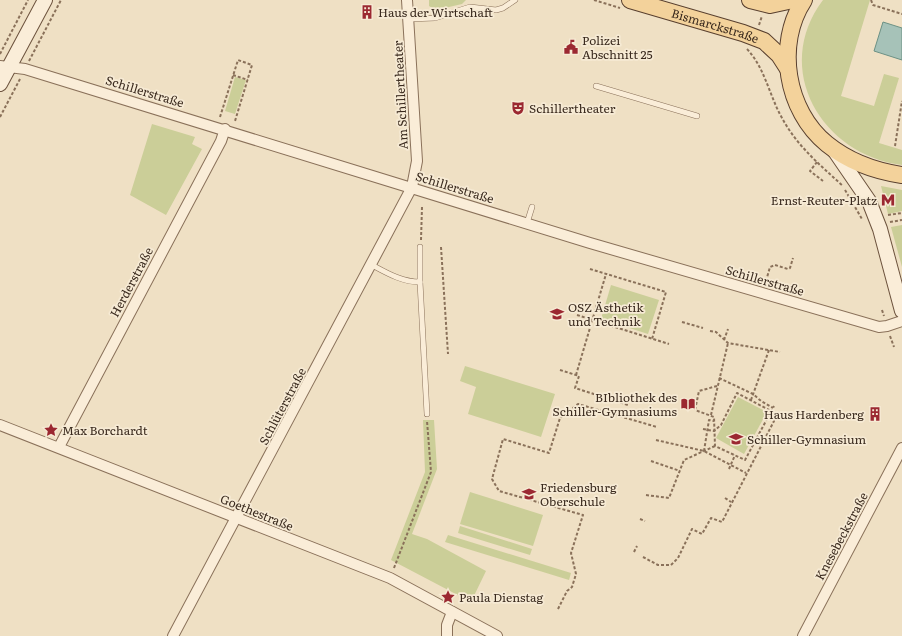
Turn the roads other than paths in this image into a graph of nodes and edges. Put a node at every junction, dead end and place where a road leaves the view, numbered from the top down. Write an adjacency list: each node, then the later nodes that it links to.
1 (46, 0): 9 (main road)
2 (407, 0): 8 (street, Am Schillertheater)
3 (515, 0): 8 (lane)
4 (630, 0): 10 (main road, Bismarckstraße)
5 (750, 0): 6 (main road)
6 (793, 0)
7 (804, 0): 10 (main road)
8 (409, 19): 17 (street, Am Schillertheater)
9 (5, 67): 11 (main road); 14 (street, Schillerstraße)
10 (788, 69): 15 (main road)
11 (0, 84)
12 (596, 86): 13 (lane)
13 (697, 116)
14 (225, 130): 17 (street, Schillerstraße); 27 (street, Herderstraße)
15 (833, 149): 16 (main road); 23 (main road)
16 (902, 175)
17 (412, 187): 19 (street, Schillerstraße); 21 (street, Schlüterstraße)
18 (532, 207): 19 (lane)
19 (527, 223): 24 (street, Schillerstraße)
20 (420, 247): 22 (lane)
21 (372, 265): 22 (lane); 29 (street, Schlüterstraße)
22 (420, 282): 25 (lane)
23 (902, 311)
24 (902, 321)
25 (427, 414)
26 (0, 425): 27 (street, Goethestraße)
27 (59, 447): 29 (street, Goethestraße)
28 (902, 448): 34 (street, Knesebeckstraße)
29 (237, 518): 30 (street, Goethestraße); 31 (street, Schlüterstraße)
30 (452, 612): 32 (street); 33 (street, Goethestraße)
31 (174, 636)
32 (447, 636)
33 (497, 636)
34 (803, 636)

